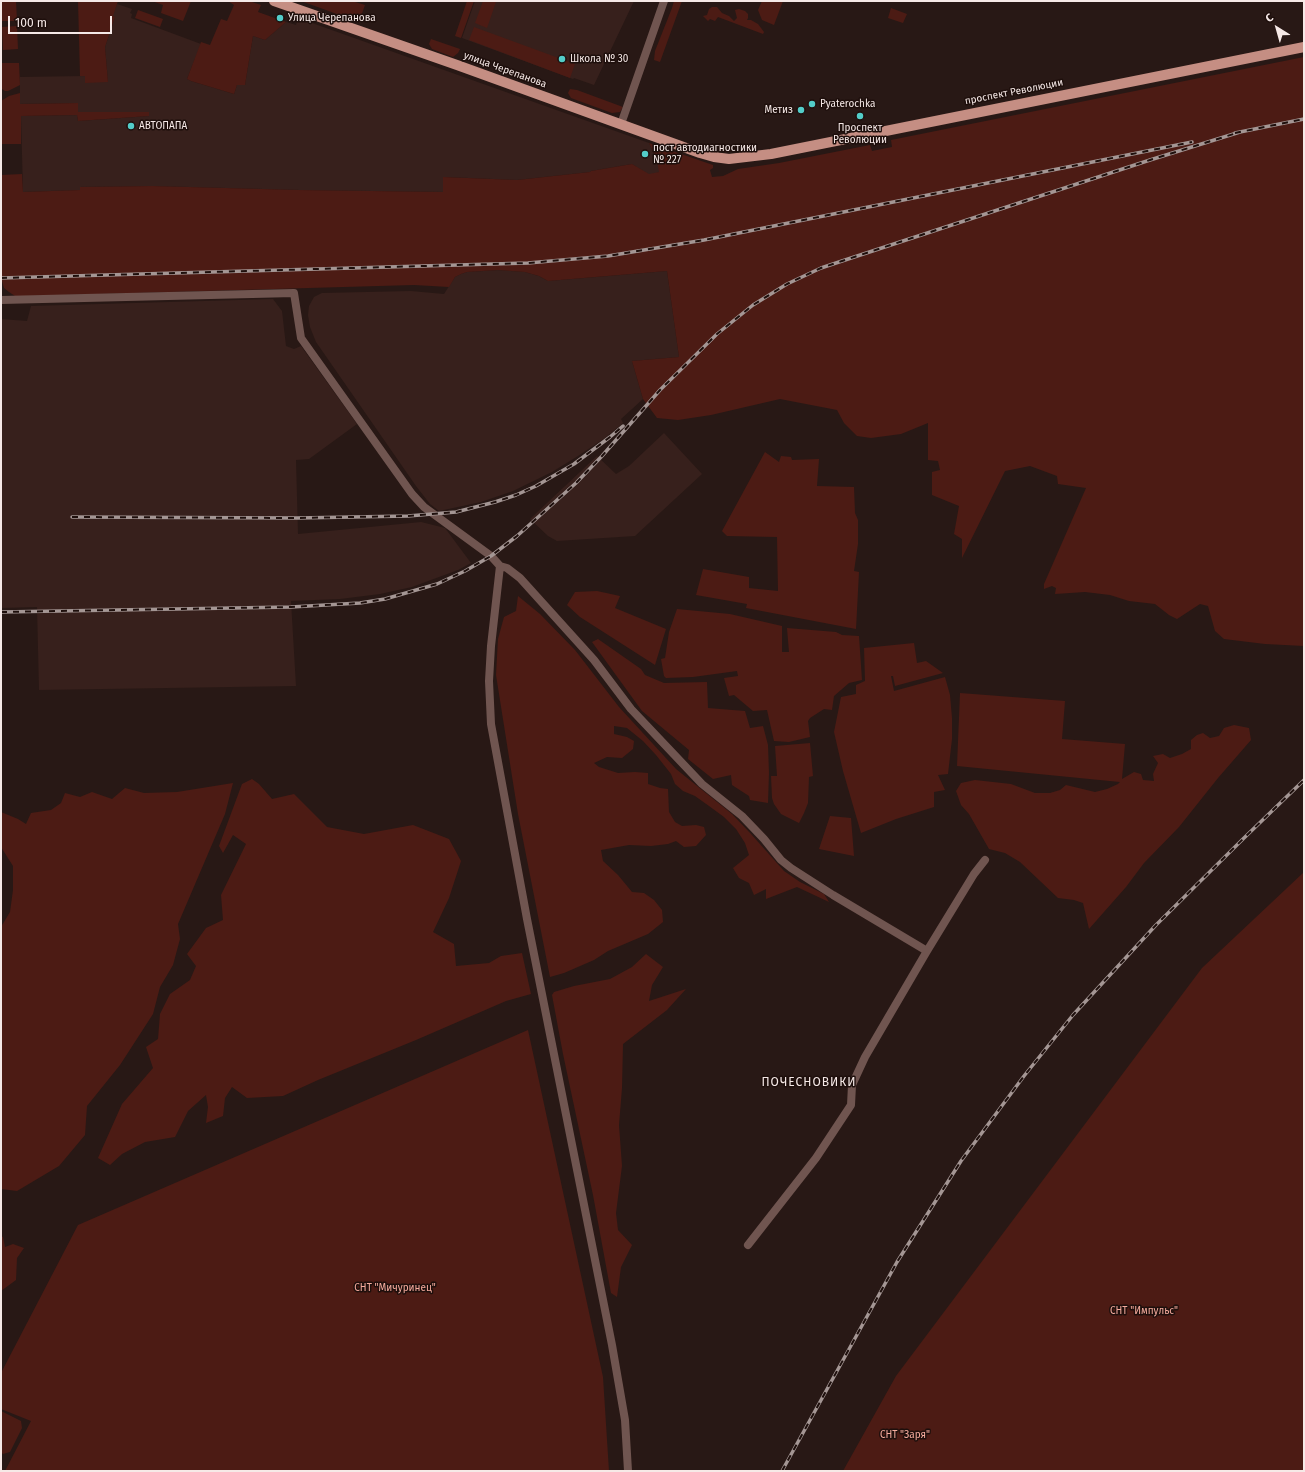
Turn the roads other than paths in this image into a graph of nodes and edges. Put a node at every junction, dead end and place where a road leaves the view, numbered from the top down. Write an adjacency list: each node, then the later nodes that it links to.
1 (274, 1): 4 (main road, улица Черепанова)
2 (664, 1): 4 (street)
3 (1304, 47): 5 (main road, проспект Революции)
4 (621, 124): 5 (main road, улица Черепанова)
5 (729, 159)
6 (1, 300): 7 (street)
7 (500, 566): 9 (street); 11 (street)
8 (985, 860): 9 (street)
9 (927, 951): 10 (street)
10 (748, 1245)
11 (628, 1471)

